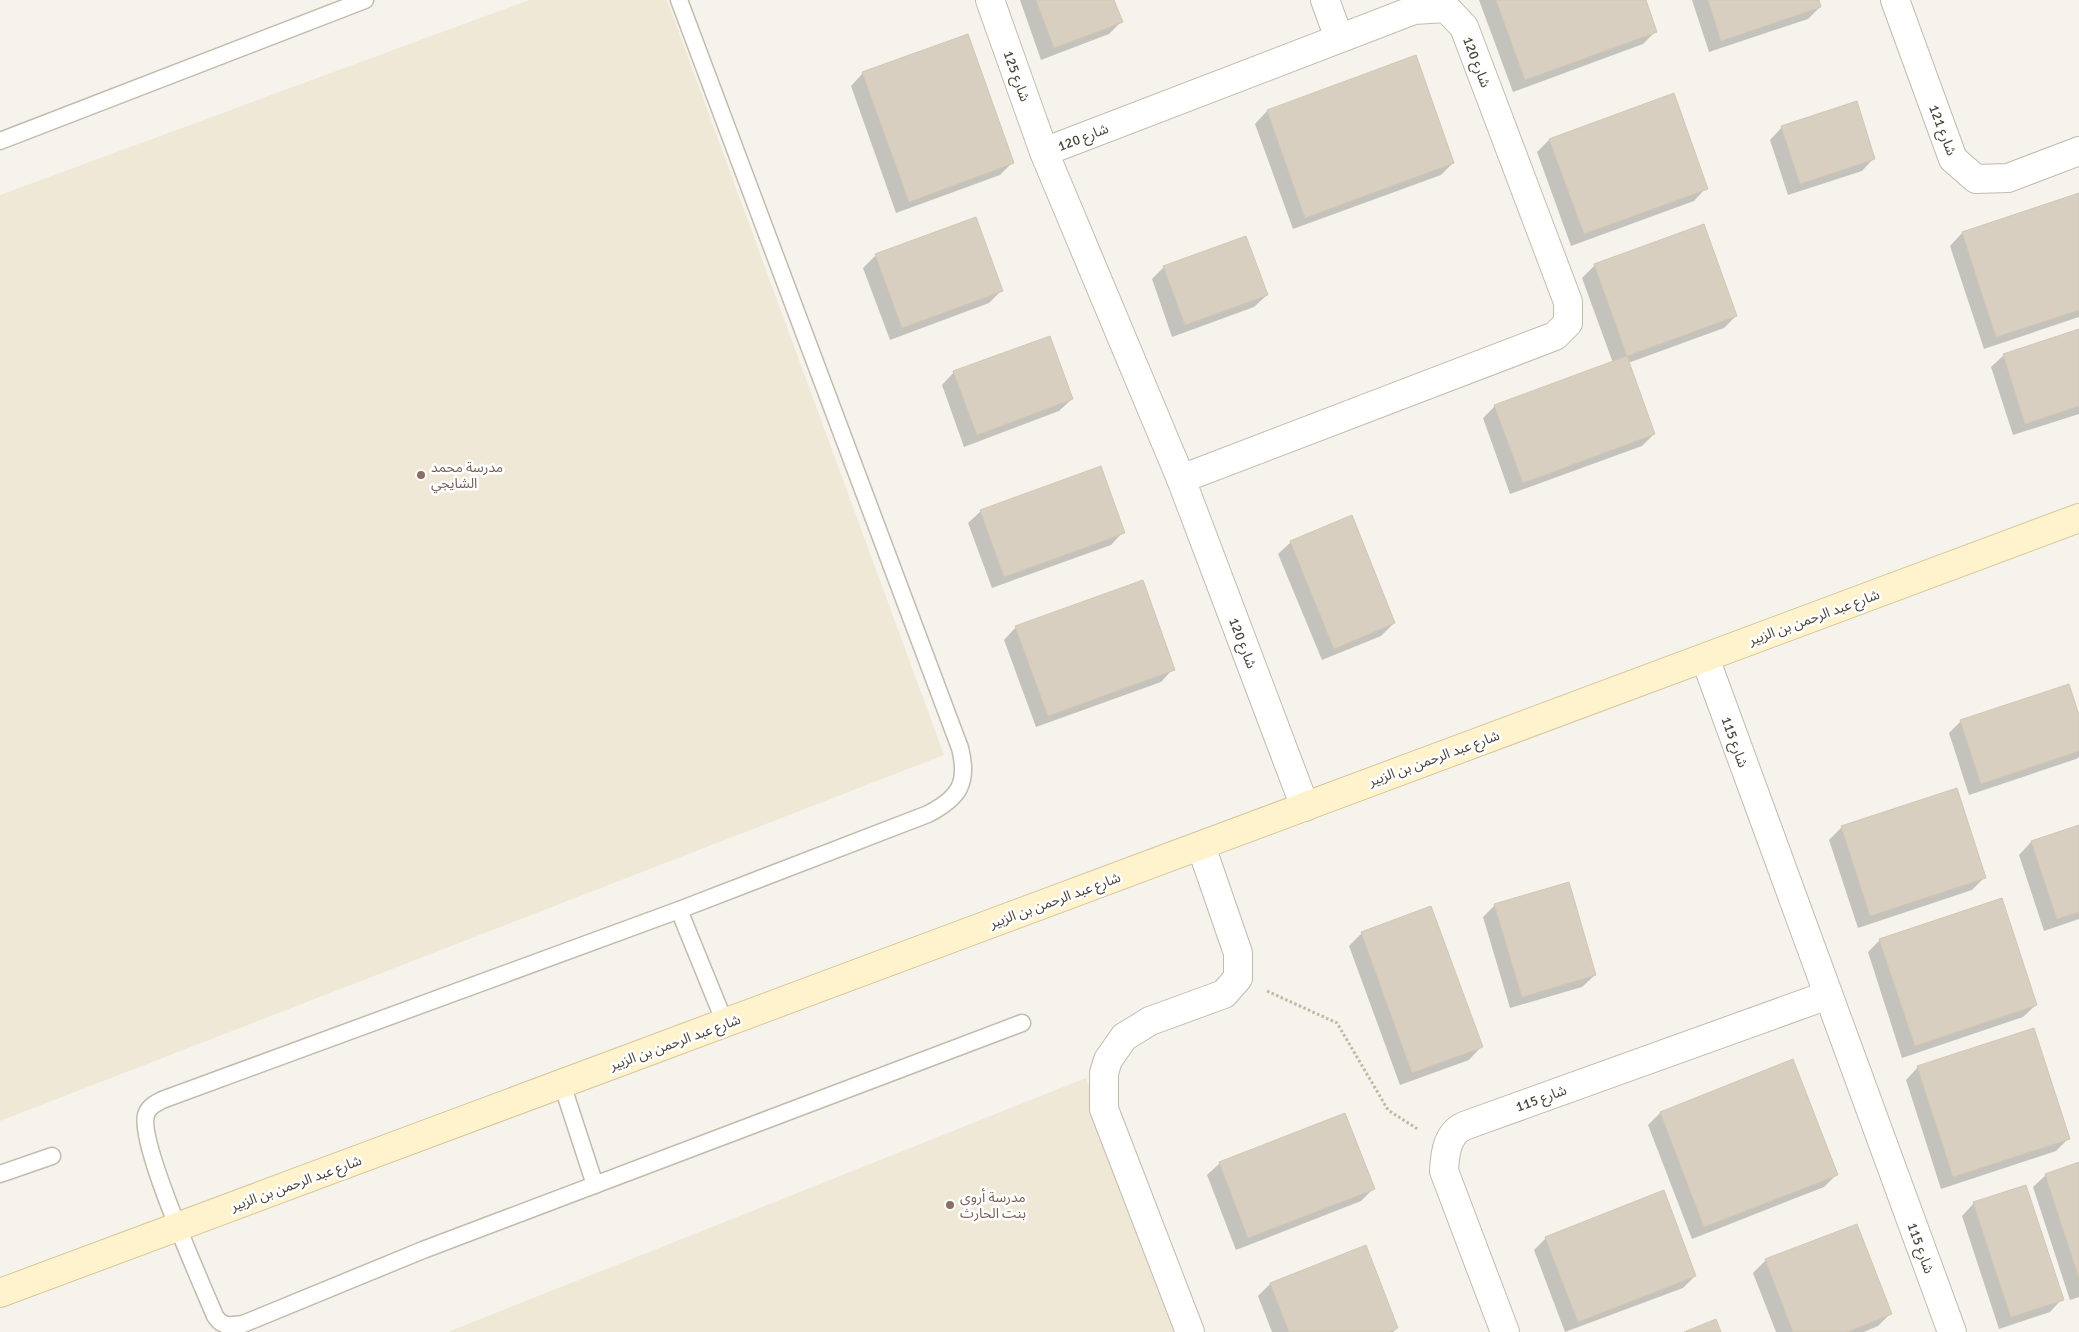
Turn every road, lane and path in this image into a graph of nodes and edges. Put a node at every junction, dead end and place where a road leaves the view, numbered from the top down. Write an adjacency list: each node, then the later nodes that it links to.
1 (365, 0): 7 (lane)
2 (679, 0): 15 (lane)
3 (990, 0): 9 (street, شارع 125)
4 (1325, 0): 6 (street)
5 (1895, 0): 8 (street, شارع 121)
6 (1339, 38): 9 (street, شارع 120); 10 (street, شارع 120)
7 (0, 141)
8 (2079, 151)
9 (1044, 152): 10 (street, شارع 120)
10 (1181, 479): 13 (street, شارع 120)
11 (2079, 518): 12 (street, شارع عبد الرحمن بن الزبير)
12 (1704, 658): 13 (street, شارع عبد الرحمن بن الزبير); 17 (street, شارع 115)
13 (1305, 807): 14 (street, شارع عبد الرحمن بن الزبير)
14 (1201, 846): 16 (street); 18 (street, شارع عبد الرحمن بن الزبير)
15 (679, 910): 18 (lane); 25 (lane)
16 (1238, 978): 21 (path); 29 (street)
17 (1828, 995): 21 (street, شارع 115); 31 (street, شارع 115)
18 (725, 1023): 20 (street, شارع عبد الرحمن بن الزبير)
19 (1022, 1023): 24 (lane)
20 (562, 1084): 24 (lane); 25 (street, شارع عبد الرحمن بن الزبير)
21 (1446, 1148): 30 (street)
22 (52, 1156): 23 (lane)
23 (0, 1174)
24 (595, 1185): 25 (lane)
25 (178, 1227): 26 (street, شارع عبد الرحمن بن الزبير)
26 (30, 1282): 27 (street, شارع عبد الرحمن بن الزبير); 28 (street, شارع عبد الرحمن بن الزبير)
27 (0, 1293)
28 (0, 1298)
29 (1190, 1332)
30 (1505, 1332)
31 (1952, 1332)

